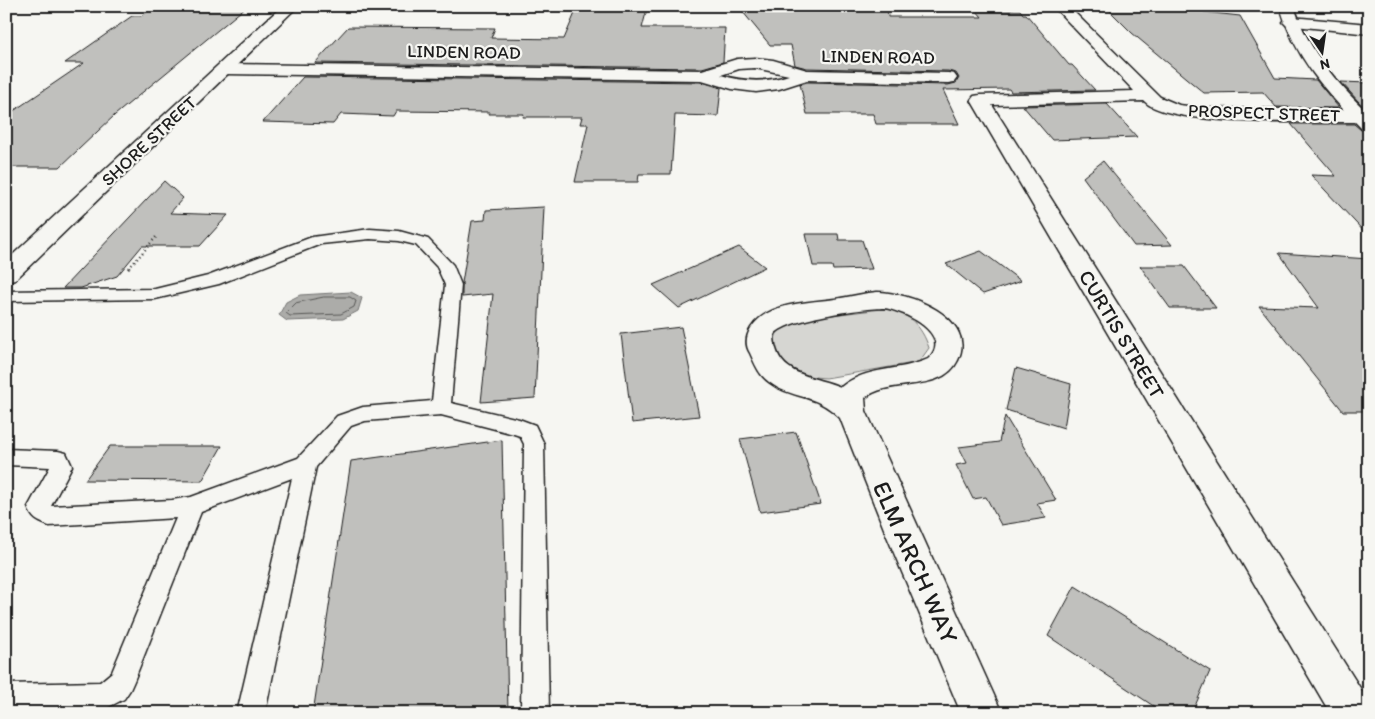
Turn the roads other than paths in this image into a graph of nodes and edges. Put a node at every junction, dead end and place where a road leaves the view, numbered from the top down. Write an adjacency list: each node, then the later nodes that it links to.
1 (291, 6): 5 (street, SHORE STREET)
2 (1060, 6): 9 (street, PROSPECT STREET)
3 (1289, 14): 4 (street); 10 (street)
4 (1369, 29)
5 (225, 69): 6 (street, LINDEN ROAD); 11 (street, SHORE STREET)
6 (703, 75): 7 (street, LINDEN ROAD); 7 (street, LINDEN ROAD)
7 (806, 76): 8 (street, LINDEN ROAD)
8 (948, 78)
9 (1148, 96): 10 (street, PROSPECT STREET); 24 (street, CURTIS STREET)
10 (1364, 120)
11 (6, 275)
12 (6, 296): 13 (lane)
13 (441, 408): 16 (lane); 17 (lane)
14 (850, 411): 14 (street, ELM ARCH WAY); 23 (street, ELM ARCH WAY)
15 (6, 457): 18 (lane)
16 (306, 464): 18 (lane); 21 (lane)
17 (534, 480): 22 (lane)
18 (192, 506): 20 (lane)
19 (6, 698): 20 (lane)
20 (50, 705)
21 (251, 713)
22 (535, 713)
23 (982, 713)
24 (1353, 713)

